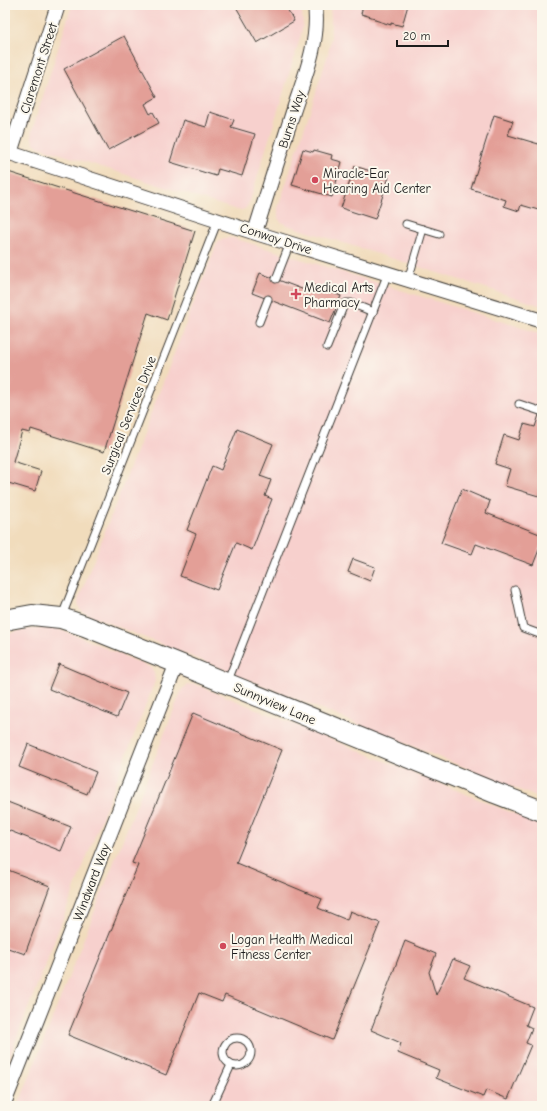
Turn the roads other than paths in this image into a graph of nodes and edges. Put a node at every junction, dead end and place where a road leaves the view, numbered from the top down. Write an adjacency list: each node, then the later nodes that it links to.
1 (58, 5): 3 (street, Claremont Street)
2 (315, 5): 7 (street, Burns Way)
3 (8, 152): 4 (street, Conway Drive)
4 (218, 220): 7 (street, Conway Drive); 22 (lane, Surgical Services Drive)
5 (406, 224): 6 (lane)
6 (423, 229): 8 (lane); 12 (lane)
7 (255, 232): 9 (street, Conway Drive)
8 (439, 234)
9 (290, 243): 10 (street, Conway Drive); 11 (lane)
10 (388, 273): 12 (street, Conway Drive); 14 (lane)
11 (276, 279)
12 (408, 280): 15 (street, Conway Drive)
13 (268, 299): 16 (lane)
14 (373, 312): 17 (lane); 25 (lane)
15 (542, 321)
16 (259, 322)
17 (327, 347)
18 (519, 404): 19 (lane)
19 (540, 411)
20 (516, 590): 23 (lane)
21 (7, 617): 22 (street, Sunnyview Lane)
22 (61, 618): 24 (street, Sunnyview Lane)
23 (542, 635)
24 (177, 663): 25 (street, Sunnyview Lane); 28 (street, Windward Way)
25 (227, 684): 26 (street, Sunnyview Lane)
26 (542, 811)
27 (231, 1065): 29 (lane)
28 (5, 1102)
29 (212, 1106)

